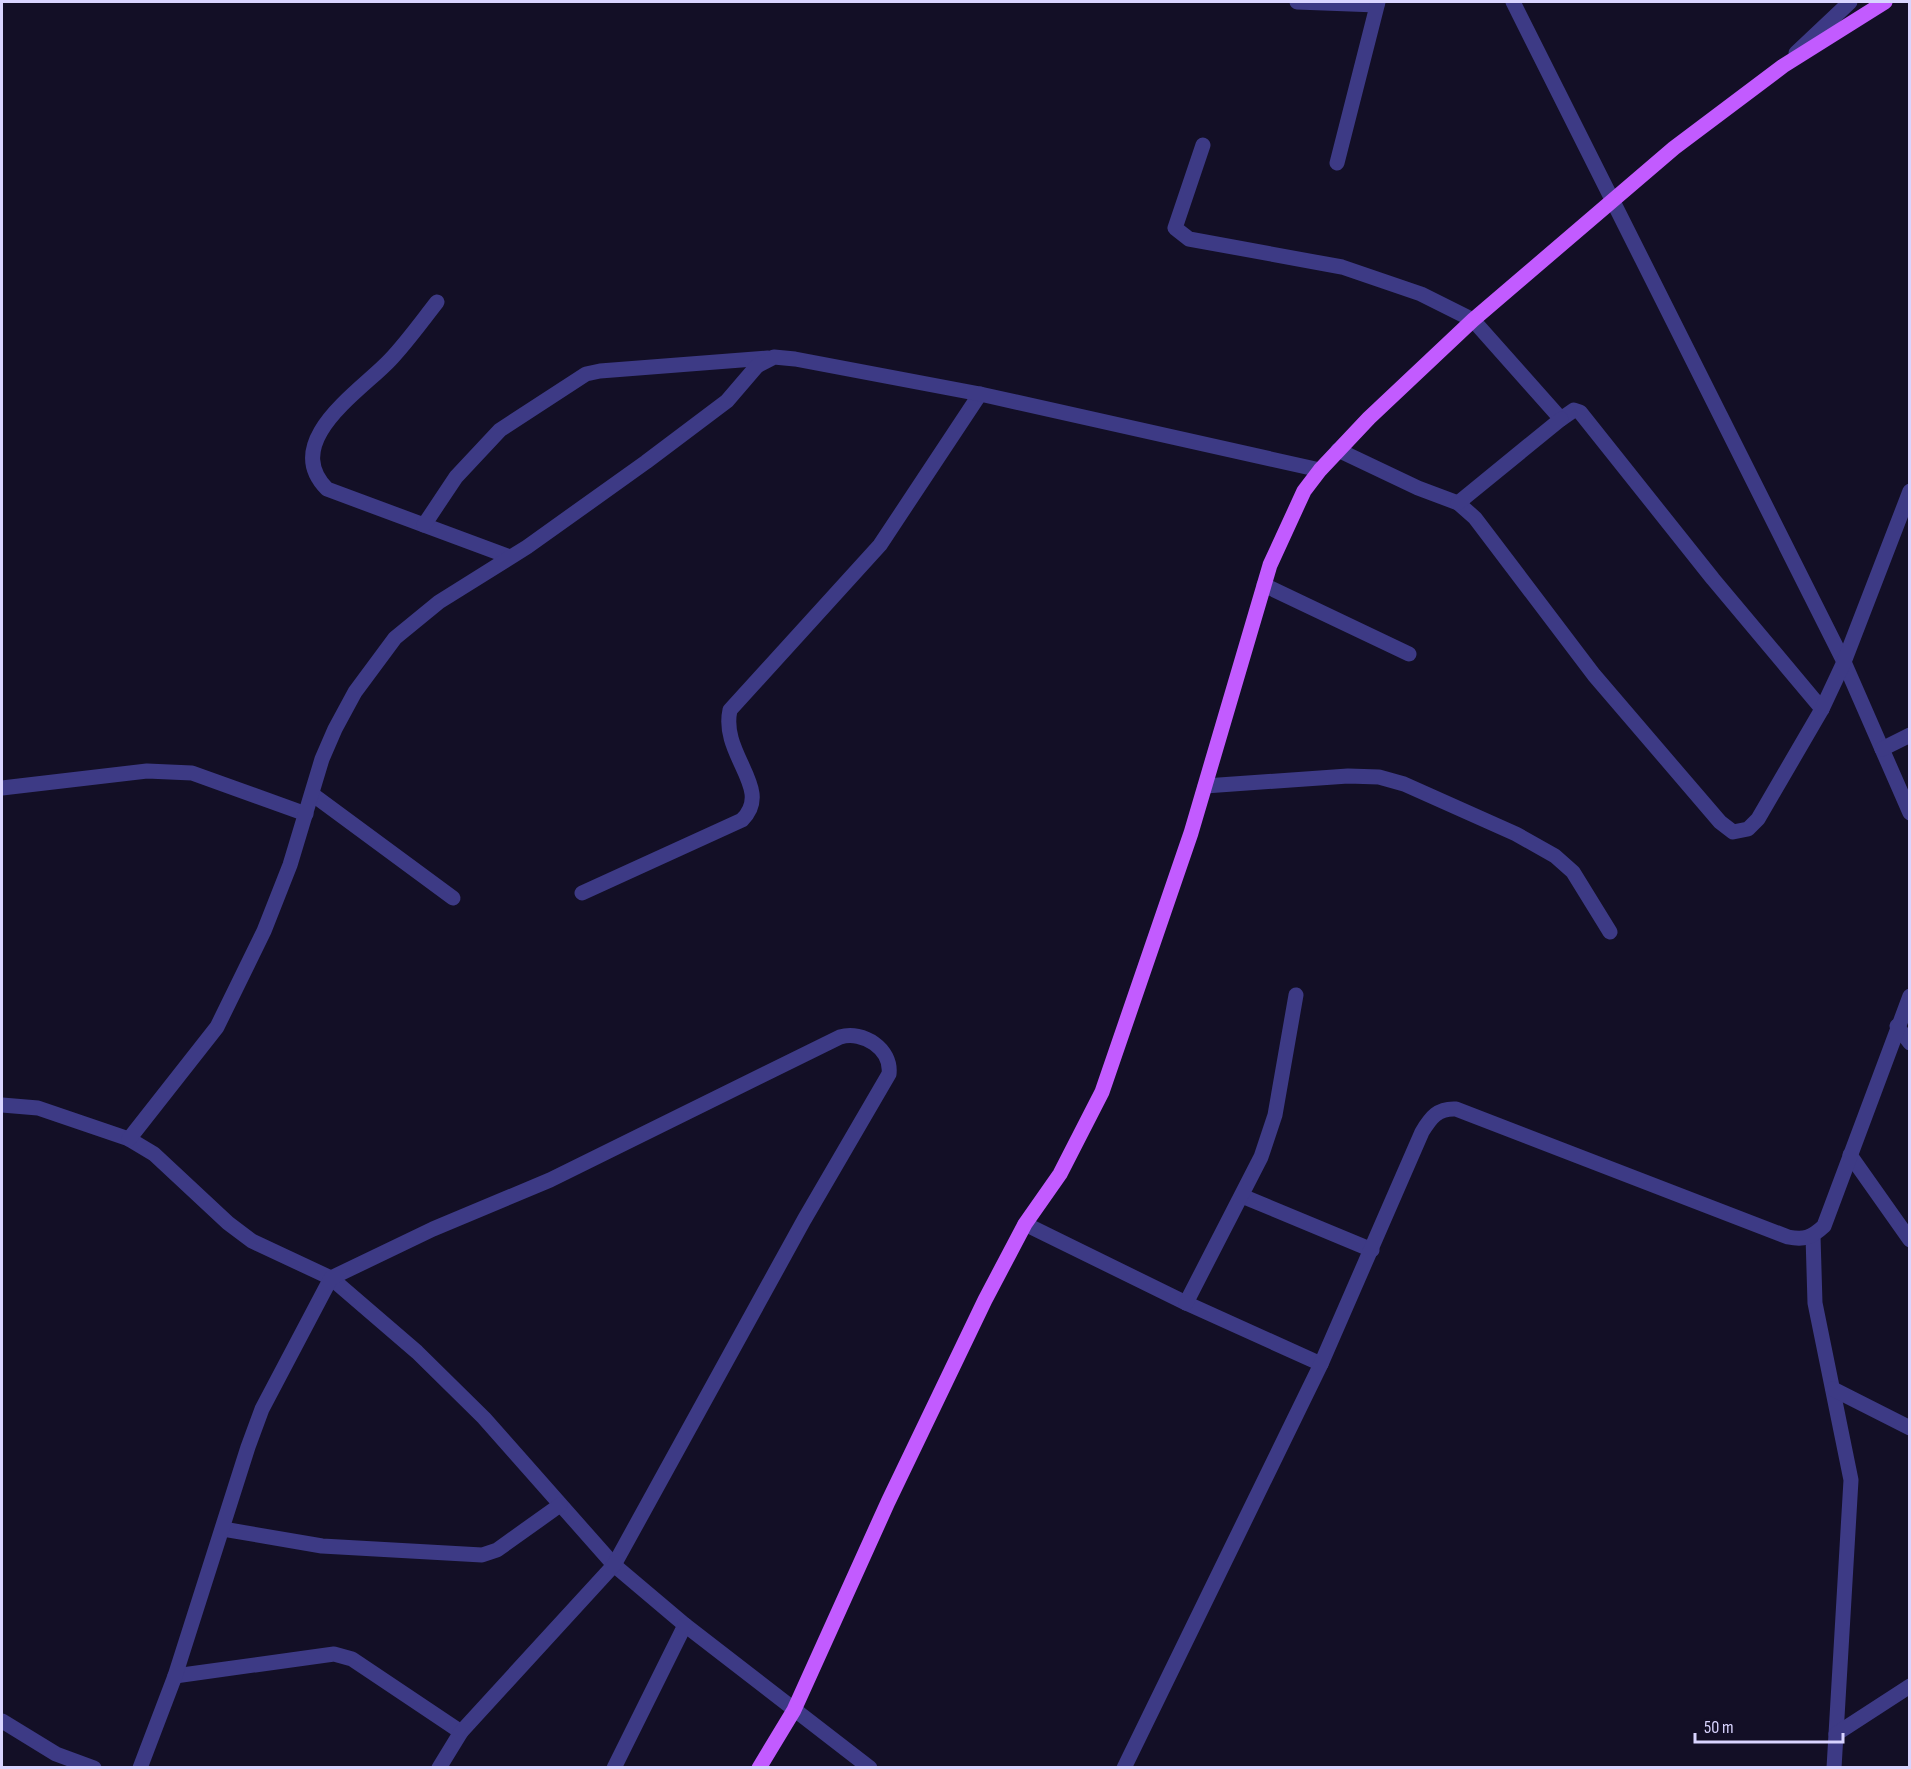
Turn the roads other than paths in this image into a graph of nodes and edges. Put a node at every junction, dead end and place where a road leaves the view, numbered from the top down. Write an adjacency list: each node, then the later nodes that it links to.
1 (1297, 2): 5 (street)
2 (1513, 2): 9 (street)
3 (1850, 2): 6 (street)
4 (1885, 2): 6 (main road)
5 (1378, 3): 8 (street)
6 (1783, 66): 9 (main road)
7 (1203, 145): 11 (street)
8 (1336, 163)
9 (1614, 201): 11 (main road); 23 (street)
10 (437, 302): 19 (street)
11 (1473, 320): 14 (street); 15 (main road)
12 (774, 357): 13 (street); 19 (street); 20 (street)
13 (980, 394): 16 (street); 32 (street)
14 (1561, 419): 18 (street); 24 (street)
15 (1338, 450): 16 (main road); 18 (street)
16 (1320, 470): 21 (main road)
17 (1910, 491): 23 (street)
18 (1458, 503): 24 (street)
19 (424, 525): 20 (street)
20 (510, 557): 29 (street)
21 (1264, 585): 22 (street); 27 (main road)
22 (1409, 654)
23 (1844, 663): 24 (street); 26 (street)
24 (1822, 709)
25 (1910, 735): 26 (street)
26 (1882, 749): 30 (street)
27 (1205, 786): 34 (street); 43 (main road)
28 (2, 788): 31 (street)
29 (312, 794): 31 (street); 33 (street)
30 (1910, 813)
31 (306, 814): 40 (street)
32 (582, 893)
33 (453, 898)
34 (1610, 932)
35 (1296, 995): 42 (street)
36 (1908, 1000): 37 (street)
37 (1897, 1026): 38 (street); 41 (street)
38 (1910, 1043)
39 (2, 1105): 40 (street)
40 (129, 1139): 47 (street)
41 (1850, 1155): 44 (street); 45 (street)
42 (1242, 1196): 46 (street); 48 (street)
43 (1025, 1224): 48 (street); 58 (main road)
44 (1813, 1236): 46 (street); 50 (street)
45 (1910, 1240)
46 (1372, 1250): 49 (street)
47 (331, 1278): 52 (street); 53 (street); 54 (street)
48 (1186, 1303): 49 (street)
49 (1321, 1364): 68 (street)
50 (1833, 1389): 51 (street); 61 (street)
51 (1910, 1428)
52 (560, 1505): 53 (street); 54 (street)
53 (223, 1529): 56 (street)
54 (614, 1565): 55 (street); 60 (street)
55 (685, 1625): 58 (street); 65 (street)
56 (175, 1676): 60 (street); 63 (street)
57 (1910, 1686): 61 (street)
58 (794, 1710): 66 (main road); 67 (street)
59 (2, 1720): 62 (street)
60 (461, 1732): 64 (street)
61 (1836, 1734): 69 (street)
62 (94, 1767)
63 (140, 1767)
64 (440, 1767)
65 (614, 1767)
66 (759, 1767)
67 (870, 1767)
68 (1124, 1767)
69 (1834, 1767)

